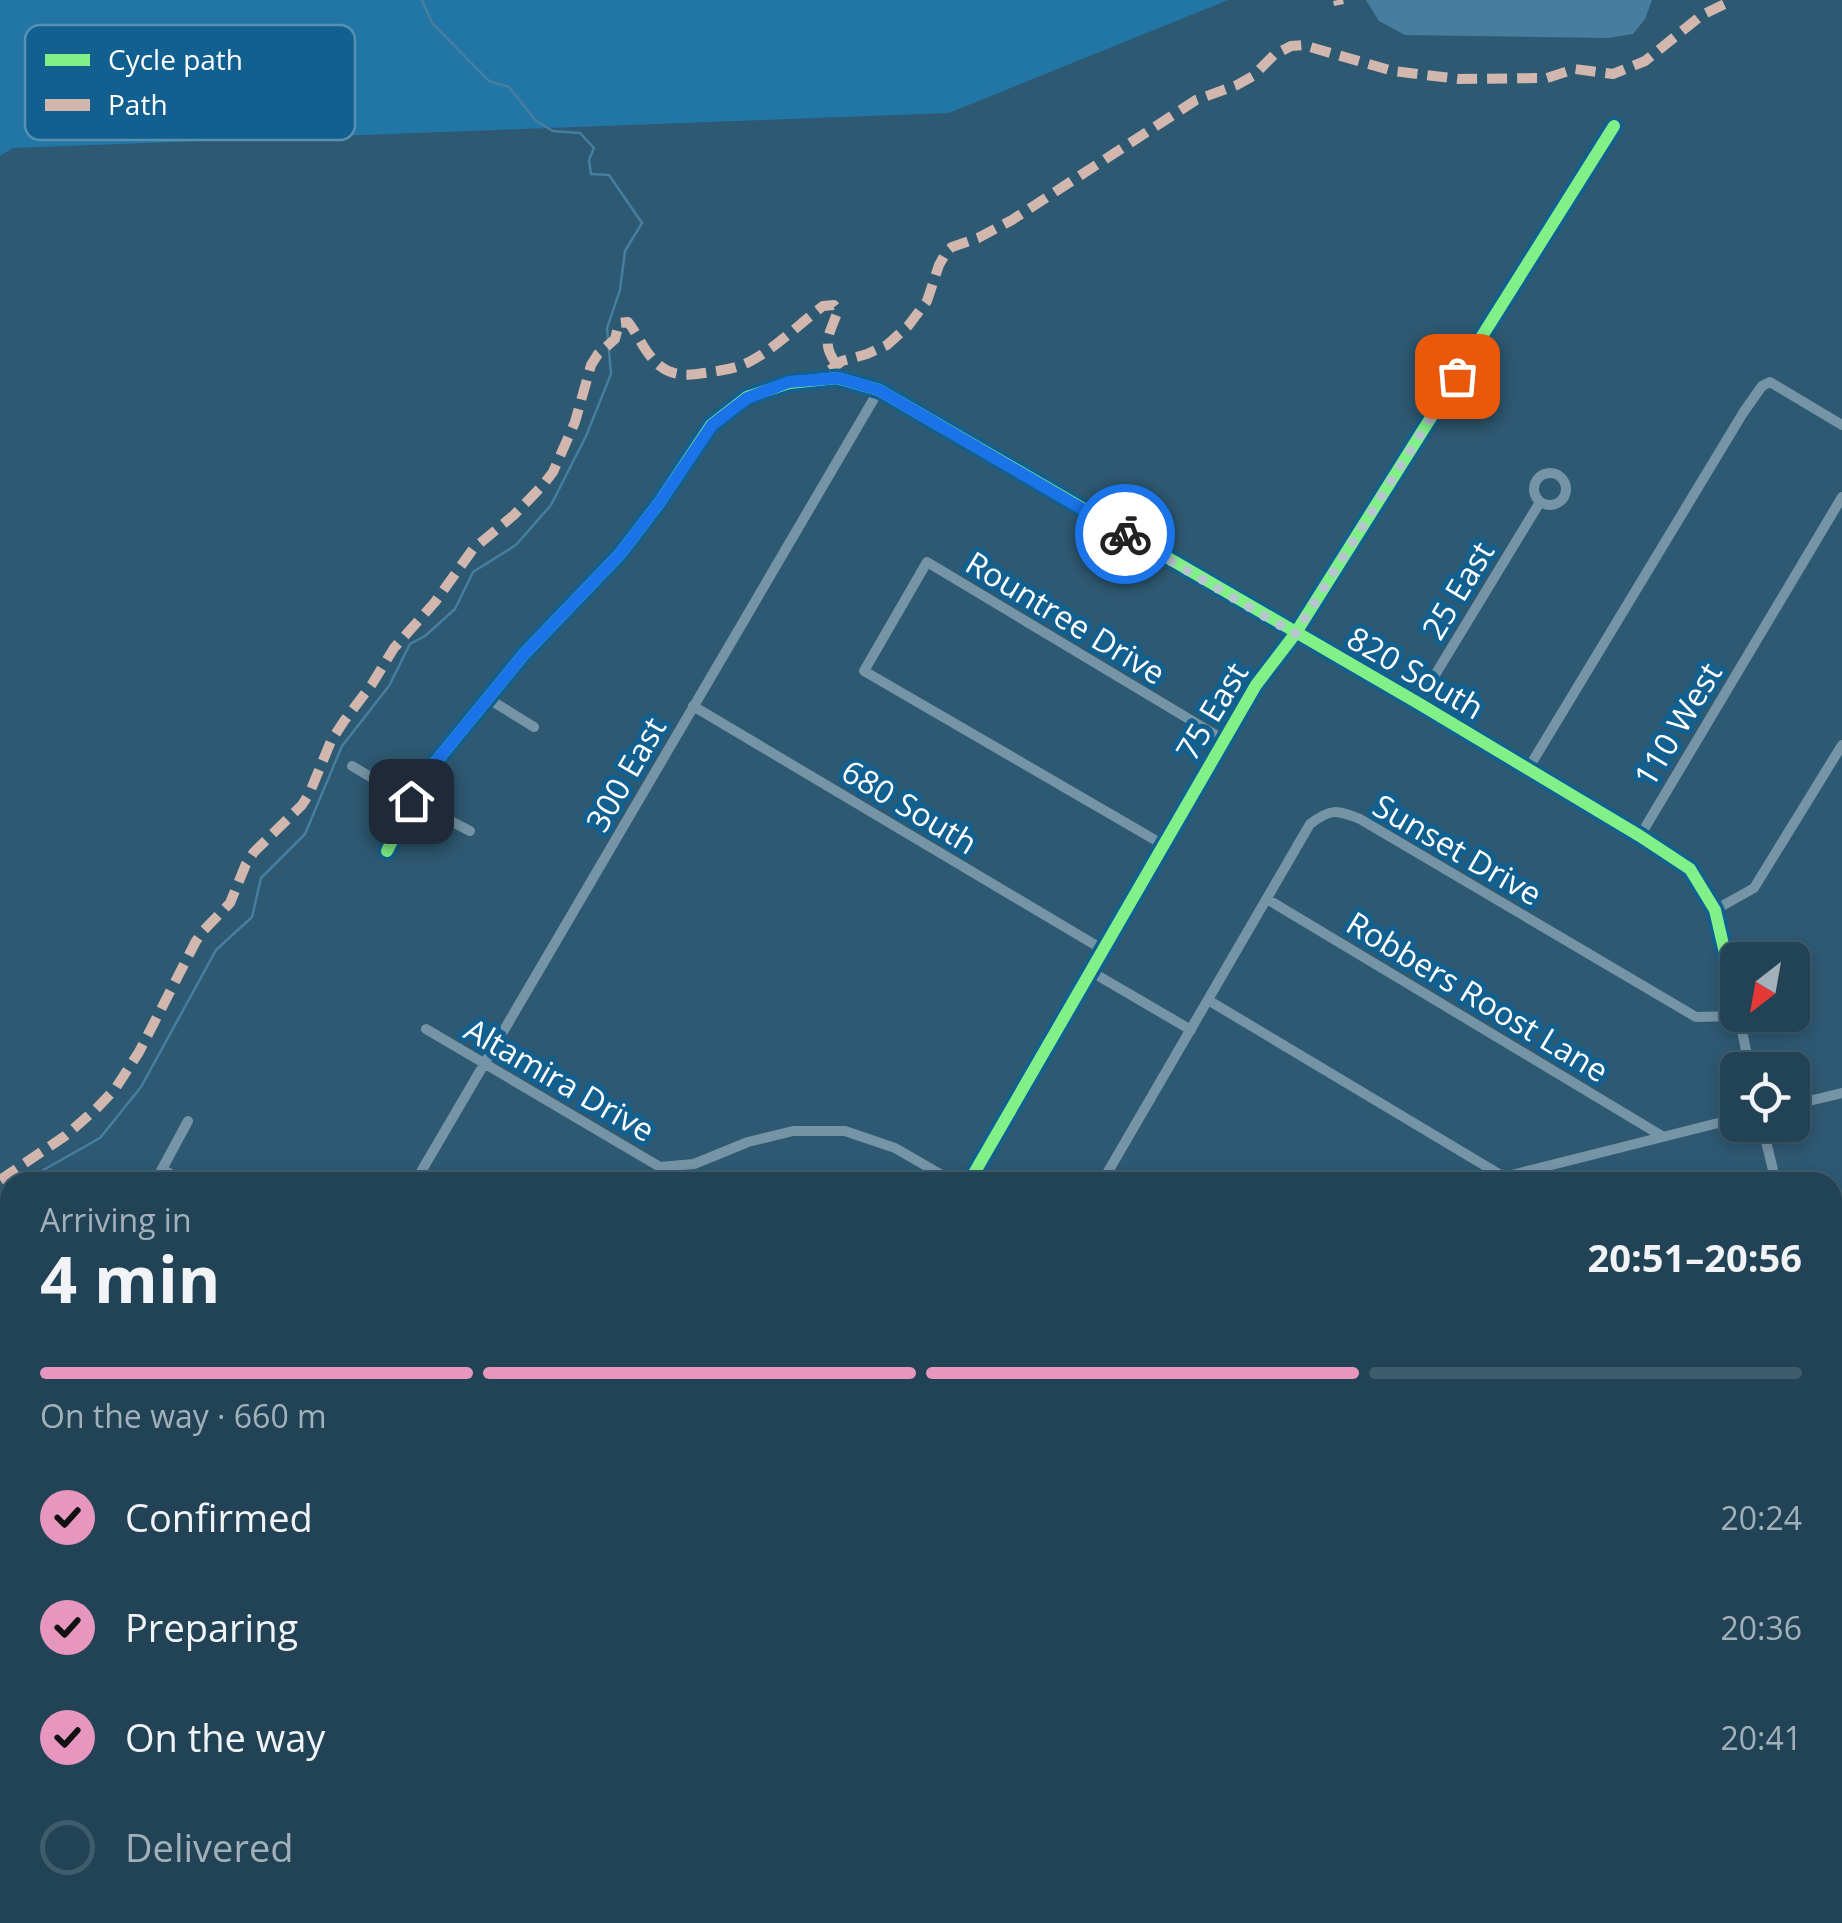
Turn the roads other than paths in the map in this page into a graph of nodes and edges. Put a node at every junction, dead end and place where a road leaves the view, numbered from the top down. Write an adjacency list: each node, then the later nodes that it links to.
1 (1614, 126): 6 (street, 75 East)
2 (879, 390): 6 (street, 820 South); 7 (street, 820 South); 9 (street, 300 East)
3 (1842, 425): 14 (street)
4 (1842, 497): 17 (street, 110 West)
5 (1540, 502): 8 (street, 25 East)
6 (1295, 634): 8 (street, 820 South); 11 (street, 75 East)
7 (489, 699): 10 (street); 15 (street, 820 South)
8 (1418, 704): 14 (street, 820 South)
9 (692, 706): 23 (street, 680 South); 29 (street, 300 East)
10 (534, 728)
11 (1224, 740): 18 (street, 75 East); 18 (street, Rountree Drive)
12 (1842, 746): 21 (street)
13 (352, 766): 15 (street)
14 (1528, 769): 17 (street, 820 South)
15 (411, 801): 16 (street); 19 (street, 820 South)
16 (470, 831)
17 (1640, 836): 21 (street, 820 South)
18 (1162, 844): 23 (street, 75 East)
19 (387, 850)
20 (1267, 899): 25 (street, Sunset Drive); 26 (street, Sunset Drive); 34 (street, Robbers Roost Lane)
21 (1715, 910): 22 (street, 820 South)
22 (1722, 942)
23 (1102, 949): 24 (street, 75 East)
24 (1090, 971): 28 (street); 41 (street, 75 East)
25 (1208, 1000): 28 (street, Sunset Drive); 43 (street)
26 (1720, 1015)
27 (426, 1029): 29 (street, Altamira Drive)
28 (1190, 1030): 42 (street, Sunset Drive)
29 (484, 1064): 39 (street, 300 East); 40 (street, Altamira Drive)
30 (1842, 1093): 31 (street)
31 (1810, 1101)
32 (188, 1120): 36 (street)
33 (1720, 1122): 34 (street)
34 (1662, 1136): 44 (street)
35 (1766, 1142): 45 (street)
36 (162, 1169): 37 (street); 38 (street)
37 (160, 1172)
38 (167, 1172)
39 (423, 1172)
40 (937, 1172)
41 (975, 1172)
42 (1108, 1172)
43 (1492, 1172)
44 (1534, 1172)
45 (1774, 1172)

